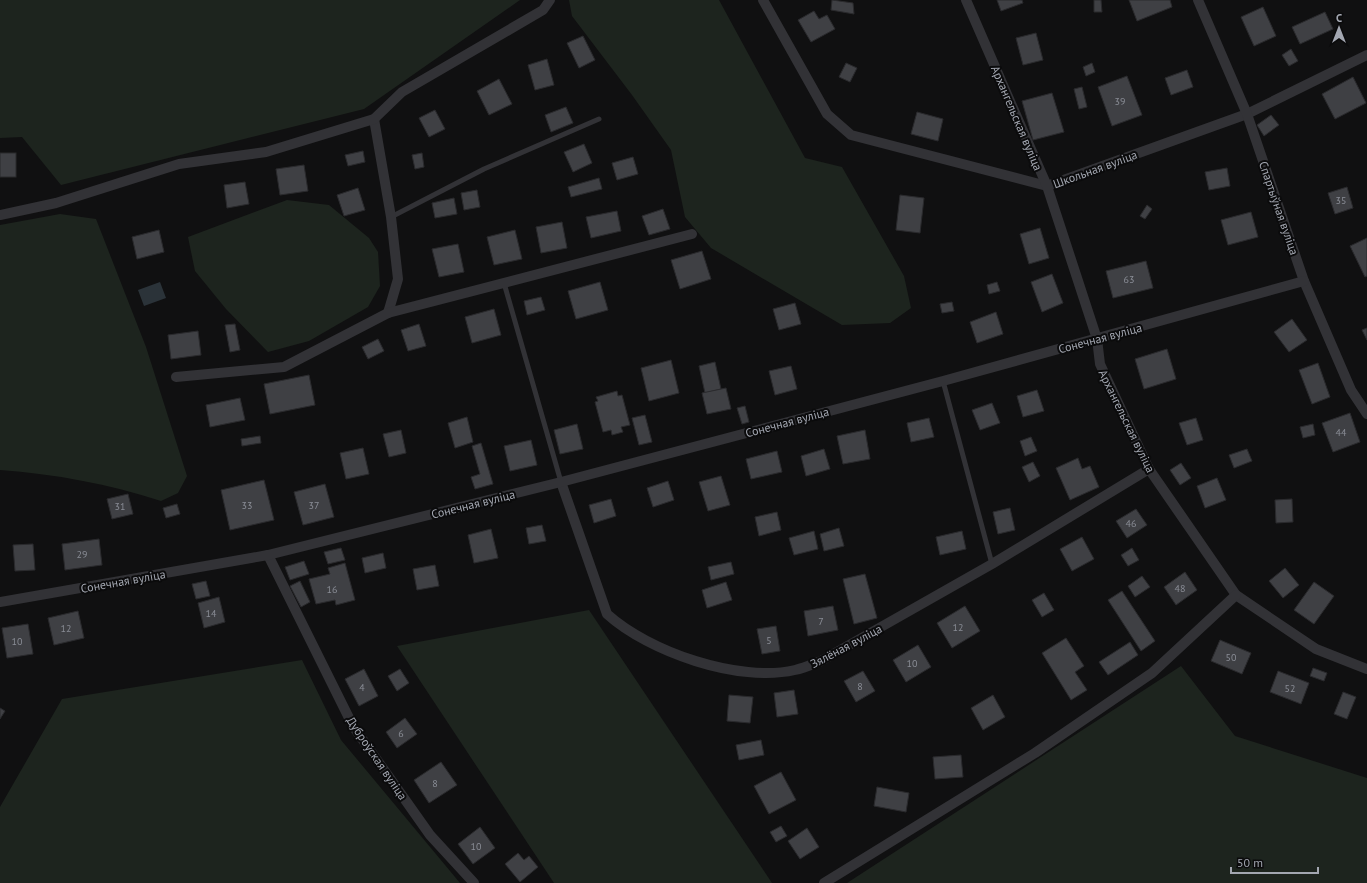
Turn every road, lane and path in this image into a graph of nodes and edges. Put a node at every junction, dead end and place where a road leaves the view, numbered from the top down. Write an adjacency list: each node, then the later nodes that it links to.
1 (550, 0): 7 (street)
2 (763, 0): 9 (street, Школьная вуліца)
3 (966, 0): 9 (street, Архангельская вуліца)
4 (1198, 0): 6 (street, Спартыўная вуліца)
5 (1367, 55): 6 (street, Школьная вуліца)
6 (1247, 114): 9 (street, Школьная вуліца); 13 (street, Спартыўная вуліца)
7 (374, 119): 10 (street); 11 (street)
8 (599, 119): 11 (lane)
9 (1047, 186): 16 (street, Архангельская вуліца)
10 (0, 215)
11 (391, 218): 15 (street)
12 (692, 234): 14 (street)
13 (1304, 281): 16 (street, Сонечная вуліца); 19 (street, Спартыўная вуліца)
14 (504, 283): 15 (street); 21 (lane)
15 (388, 313): 17 (street)
16 (1097, 339): 18 (street, Сонечная вуліца); 20 (street, Архангельская вуліца)
17 (176, 378)
18 (943, 381): 21 (street, Сонечная вуліца); 23 (lane)
19 (1367, 414)
20 (1148, 469): 23 (street, Зялёная вуліца); 24 (street, Архангельская вуліца)
21 (560, 482): 22 (street, Сонечная вуліца); 23 (street, Зялёная вуліца)
22 (268, 555): 25 (street, Сонечная вуліца); 27 (street, Дуброўская вуліца)
23 (992, 564)
24 (1236, 595): 26 (street, Архангельская вуліца); 28 (street)
25 (0, 602)
26 (1367, 669)
27 (474, 883)
28 (824, 883)

